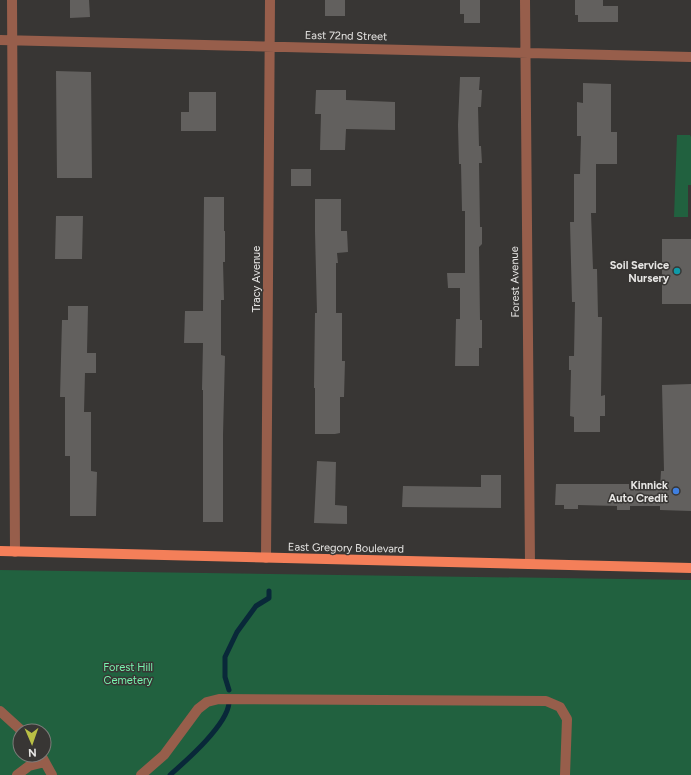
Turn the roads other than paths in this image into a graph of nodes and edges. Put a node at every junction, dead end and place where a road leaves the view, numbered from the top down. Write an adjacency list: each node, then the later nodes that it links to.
1 (12, 0): 5 (street)
2 (270, 0): 6 (street, Tracy Avenue)
3 (525, 0): 7 (street, Forest Avenue)
4 (0, 40): 5 (street, East 72nd Street)
5 (12, 40): 6 (street, East 72nd Street); 10 (street)
6 (270, 47): 7 (street, East 72nd Street); 11 (street, Tracy Avenue)
7 (525, 53): 8 (street, East 72nd Street); 12 (street, Forest Avenue)
8 (691, 57)
9 (0, 551): 10 (main road, East Gregory Boulevard)
10 (15, 552): 11 (main road, East Gregory Boulevard)
11 (266, 558): 12 (main road, East Gregory Boulevard)
12 (530, 564): 13 (main road, East Gregory Boulevard)
13 (691, 568)
14 (0, 711): 15 (street)
15 (13, 723)
16 (34, 763): 18 (street)
17 (46, 763): 19 (street)
18 (17, 775)
19 (52, 775)
20 (141, 775): 21 (street)
21 (565, 775)

